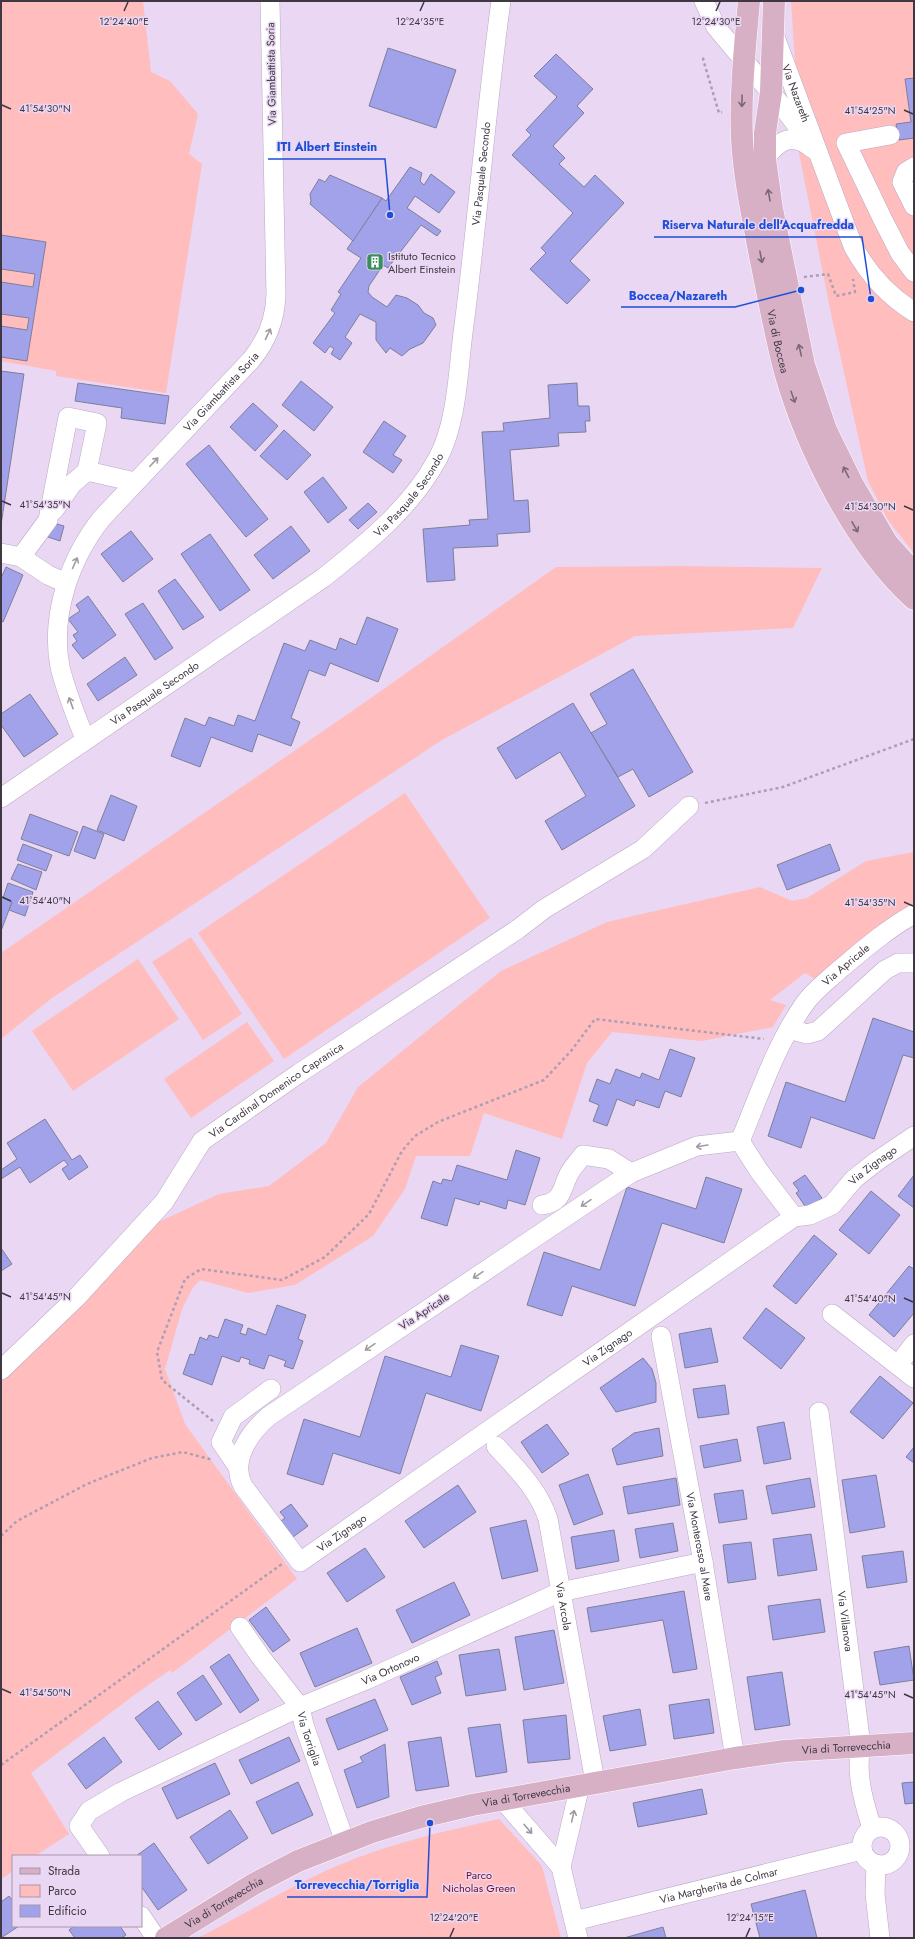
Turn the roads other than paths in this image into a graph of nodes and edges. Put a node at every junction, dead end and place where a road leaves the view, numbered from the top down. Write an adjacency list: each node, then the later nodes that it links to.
1 (270, 1): 17 (street, Via Giambattista Soria, one-way to 1)
2 (502, 1): 24 (street, Via Pasquale Secondo)
3 (704, 1): 7 (street)
4 (749, 1): 7 (main road, Via di Boccea)
5 (774, 1): 6 (main road, Via di Boccea)
6 (774, 32): 8 (main road, Via di Boccea); 10 (street, Via Nazareth)
7 (744, 62): 8 (street, Via Nazareth); 23 (main road, Via di Boccea, one-way to 23)
8 (771, 92): 10 (street, Via Nazareth); 11 (main road, Via di Boccea)
9 (890, 135): 14 (street)
10 (818, 154): 11 (street, Via Nazareth); 15 (street, Via Nazareth)
11 (765, 159): 21 (main road, Via di Boccea, one-way to 11)
12 (914, 167): 13 (street)
13 (914, 206)
14 (914, 272)
15 (914, 312)
16 (87, 471): 17 (street); 18 (street); 18 (street)
17 (135, 482): 22 (street, Via Giambattista Soria, one-way to 17)
18 (48, 520): 20 (street)
19 (1, 553): 20 (street)
20 (21, 557): 22 (street)
21 (914, 574)
22 (66, 583): 24 (street, Via Giambattista Soria, one-way to 22)
23 (914, 599)
24 (85, 739): 25 (street, Via Pasquale Secondo)
25 (1, 798)
26 (689, 806): 39 (street, Via Cardinal Domenico Capranica)
27 (914, 914): 29 (street, Via Apricale)
28 (914, 963): 29 (street)
29 (786, 1035): 31 (street, Via Apricale)
30 (914, 1136): 34 (street, Via Zignago)
31 (740, 1141): 32 (street, Via Apricale, one-way to 32); 34 (street)
32 (631, 1173): 33 (street); 44 (street, Via Apricale, one-way to 44)
33 (542, 1205)
34 (794, 1217): 44 (street, Via Zignago)
35 (832, 1314): 38 (street)
36 (661, 1336): 45 (street, Via Monterosso al Mare)
37 (914, 1344): 38 (street)
38 (898, 1365): 40 (street)
39 (1, 1370)
40 (914, 1378)
41 (271, 1389): 44 (street)
42 (819, 1412): 50 (street, Via Villanova)
43 (496, 1446): 46 (street, Via Arcola)
44 (238, 1467)
45 (703, 1562): 46 (street, Via Ortonovo); 51 (street, Via Monterosso al Mare)
46 (560, 1592): 48 (street, Via Ortonovo); 52 (street, Via Arcola)
47 (240, 1627): 48 (street, Via Torriglia)
48 (300, 1707): 55 (street, Via Torriglia); 57 (street, Via Ortonovo)
49 (914, 1743): 50 (main road, Via di Torrevecchia)
50 (861, 1746): 51 (main road, Via di Torrevecchia); 54 (street, Via Villanova)
51 (735, 1758): 52 (main road, Via di Torrevecchia)
52 (588, 1784): 53 (main road, Via di Torrevecchia); 59 (street, one-way to 52)
53 (502, 1799): 55 (main road, Via di Torrevecchia); 59 (street, one-way to 59)
54 (872, 1829): 56 (street); 58 (street)
55 (344, 1842): 63 (main road, Via di Torrevecchia)
56 (862, 1850): 58 (street); 61 (street, Via Margherita de Colmar)
57 (99, 1855)
58 (876, 1864): 64 (street)
59 (561, 1867): 61 (street)
60 (142, 1917): 62 (street)
61 (576, 1930)
62 (156, 1938)
63 (166, 1938)
64 (880, 1938)

